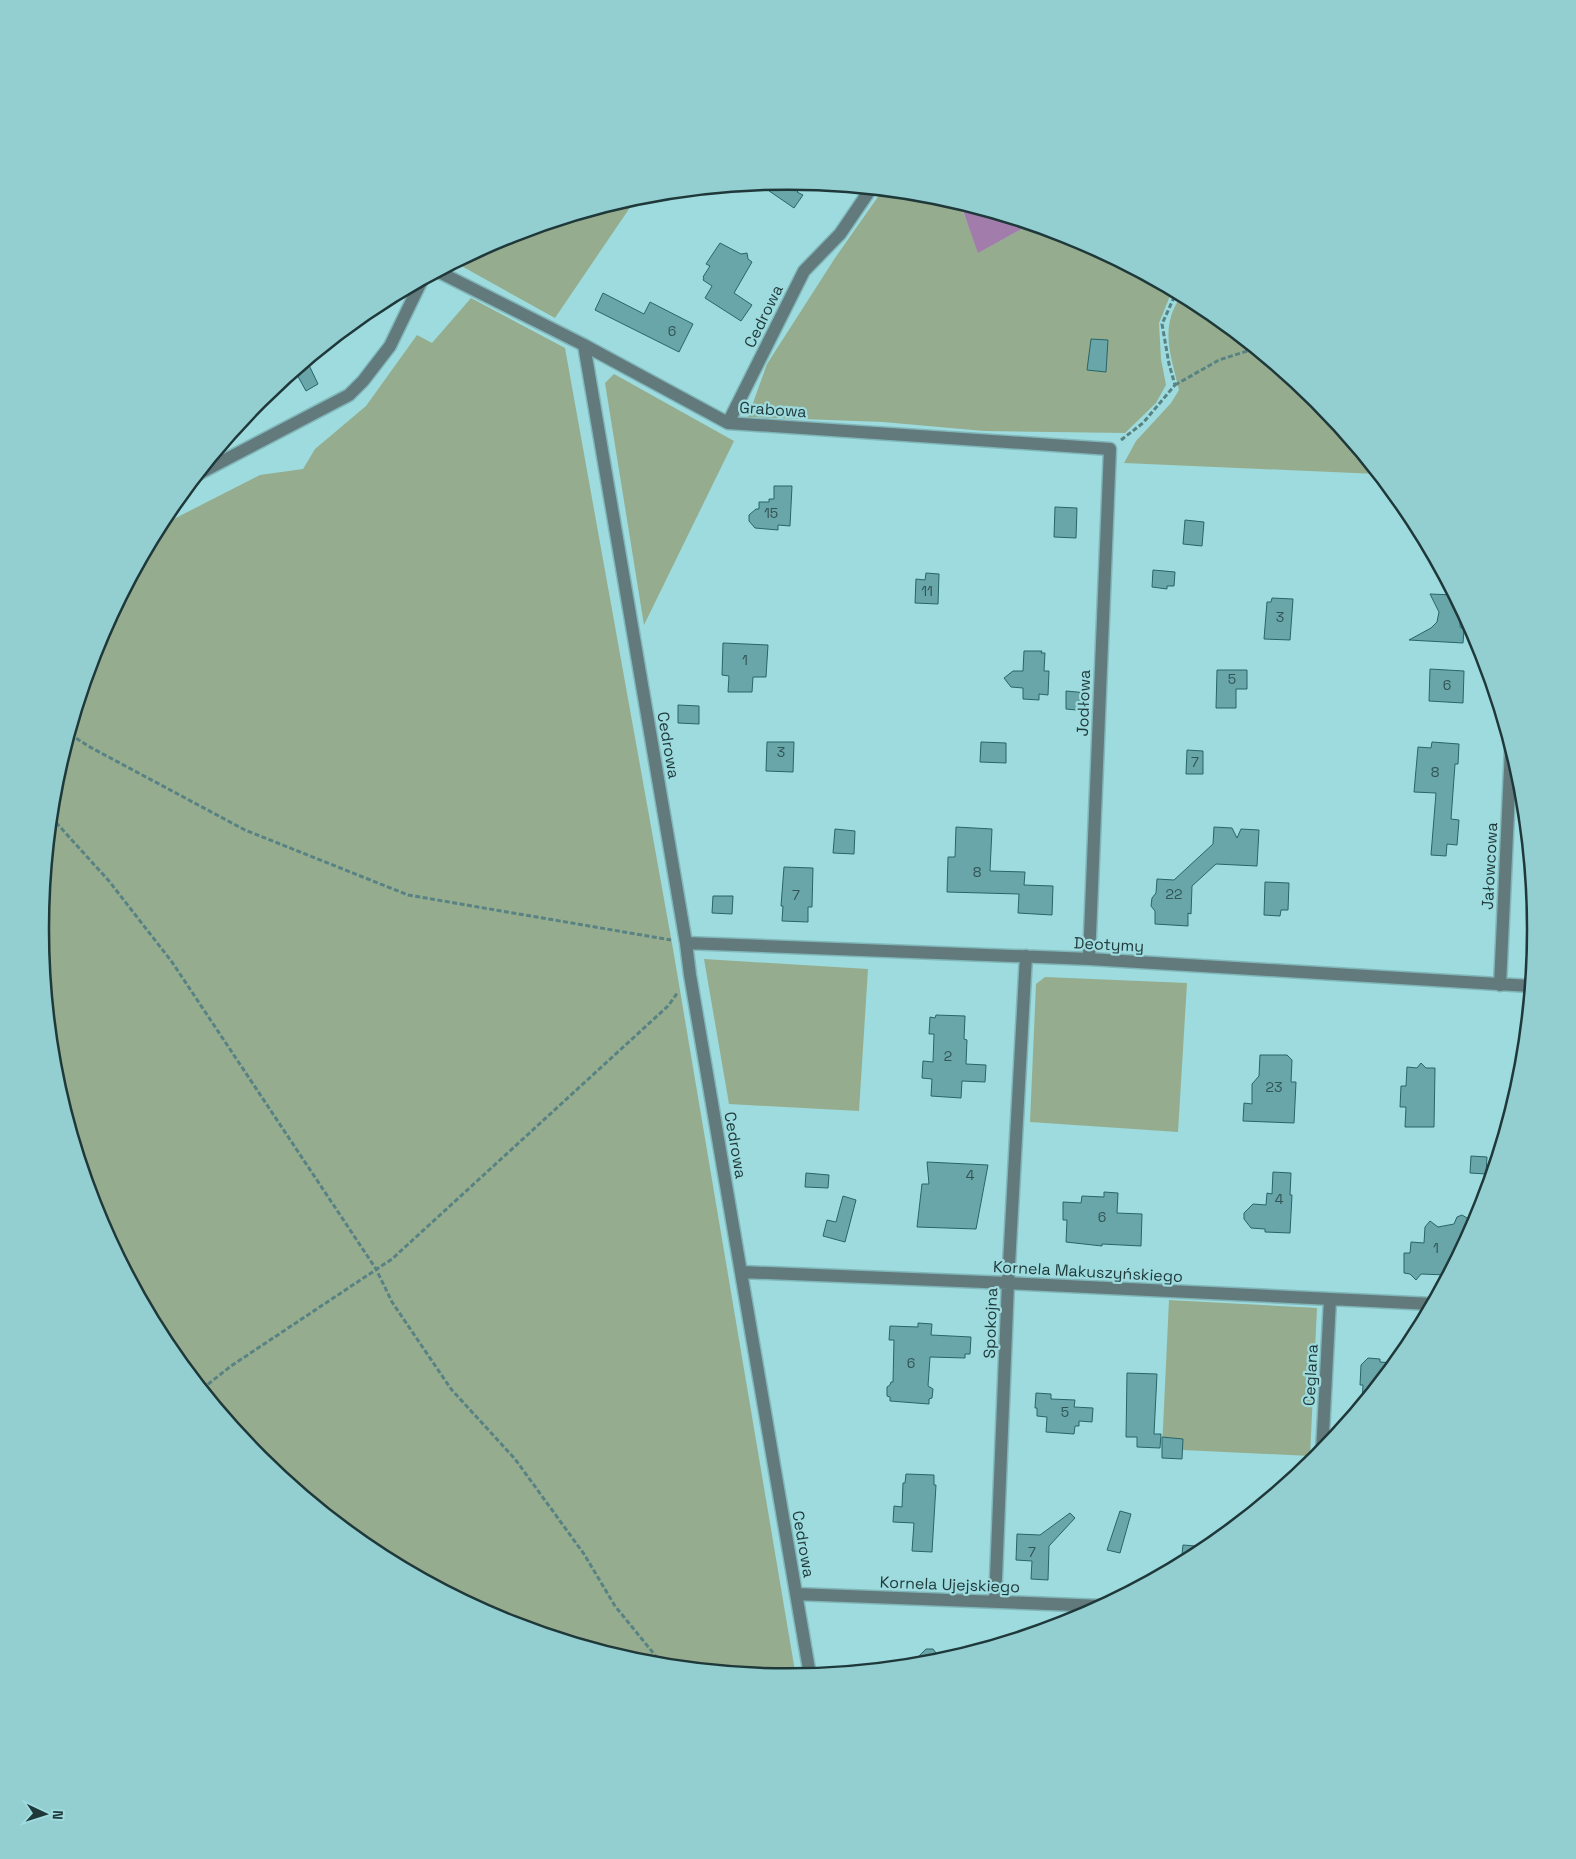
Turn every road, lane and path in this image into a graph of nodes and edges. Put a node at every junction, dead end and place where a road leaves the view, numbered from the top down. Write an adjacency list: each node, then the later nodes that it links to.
1 (866, 195): 8 (street, Cedrowa)
2 (445, 275): 5 (street, Grabowa)
3 (417, 289): 10 (street)
4 (1173, 299): 7 (path)
5 (584, 345): 8 (street, Grabowa); 14 (street, Cedrowa)
6 (1248, 351): 7 (path)
7 (1176, 385): 9 (path)
8 (728, 423): 9 (street, Grabowa)
9 (1110, 449): 16 (street, Jodłowa)
10 (212, 467)
11 (74, 737): 14 (path)
12 (1510, 772): 18 (street, Jałowcowa)
13 (57, 823): 20 (path)
14 (686, 943): 15 (street, Deotymy); 17 (street, Cedrowa)
15 (1026, 956): 16 (street, Deotymy); 22 (street, Spokojna)
16 (1089, 959): 18 (street, Deotymy)
17 (690, 975): 20 (path); 21 (street, Cedrowa)
18 (1500, 985): 19 (street, Deotymy)
19 (1525, 986)
20 (376, 1269): 25 (path); 30 (path)
21 (742, 1272): 22 (street, Kornela Makuszyńskiego); 27 (street, Cedrowa)
22 (1008, 1283): 23 (street, Kornela Makuszyńskiego); 28 (street, Spokojna)
23 (1330, 1300): 24 (street, Kornela Makuszyńskiego); 26 (street, Ceglana)
24 (1425, 1304)
25 (206, 1385)
26 (1323, 1440)
27 (796, 1594): 28 (street, Kornela Ujejskiego); 31 (street, Cedrowa)
28 (996, 1602): 29 (street, Kornela Ujejskiego)
29 (1086, 1605)
30 (656, 1657)
31 (809, 1668)

